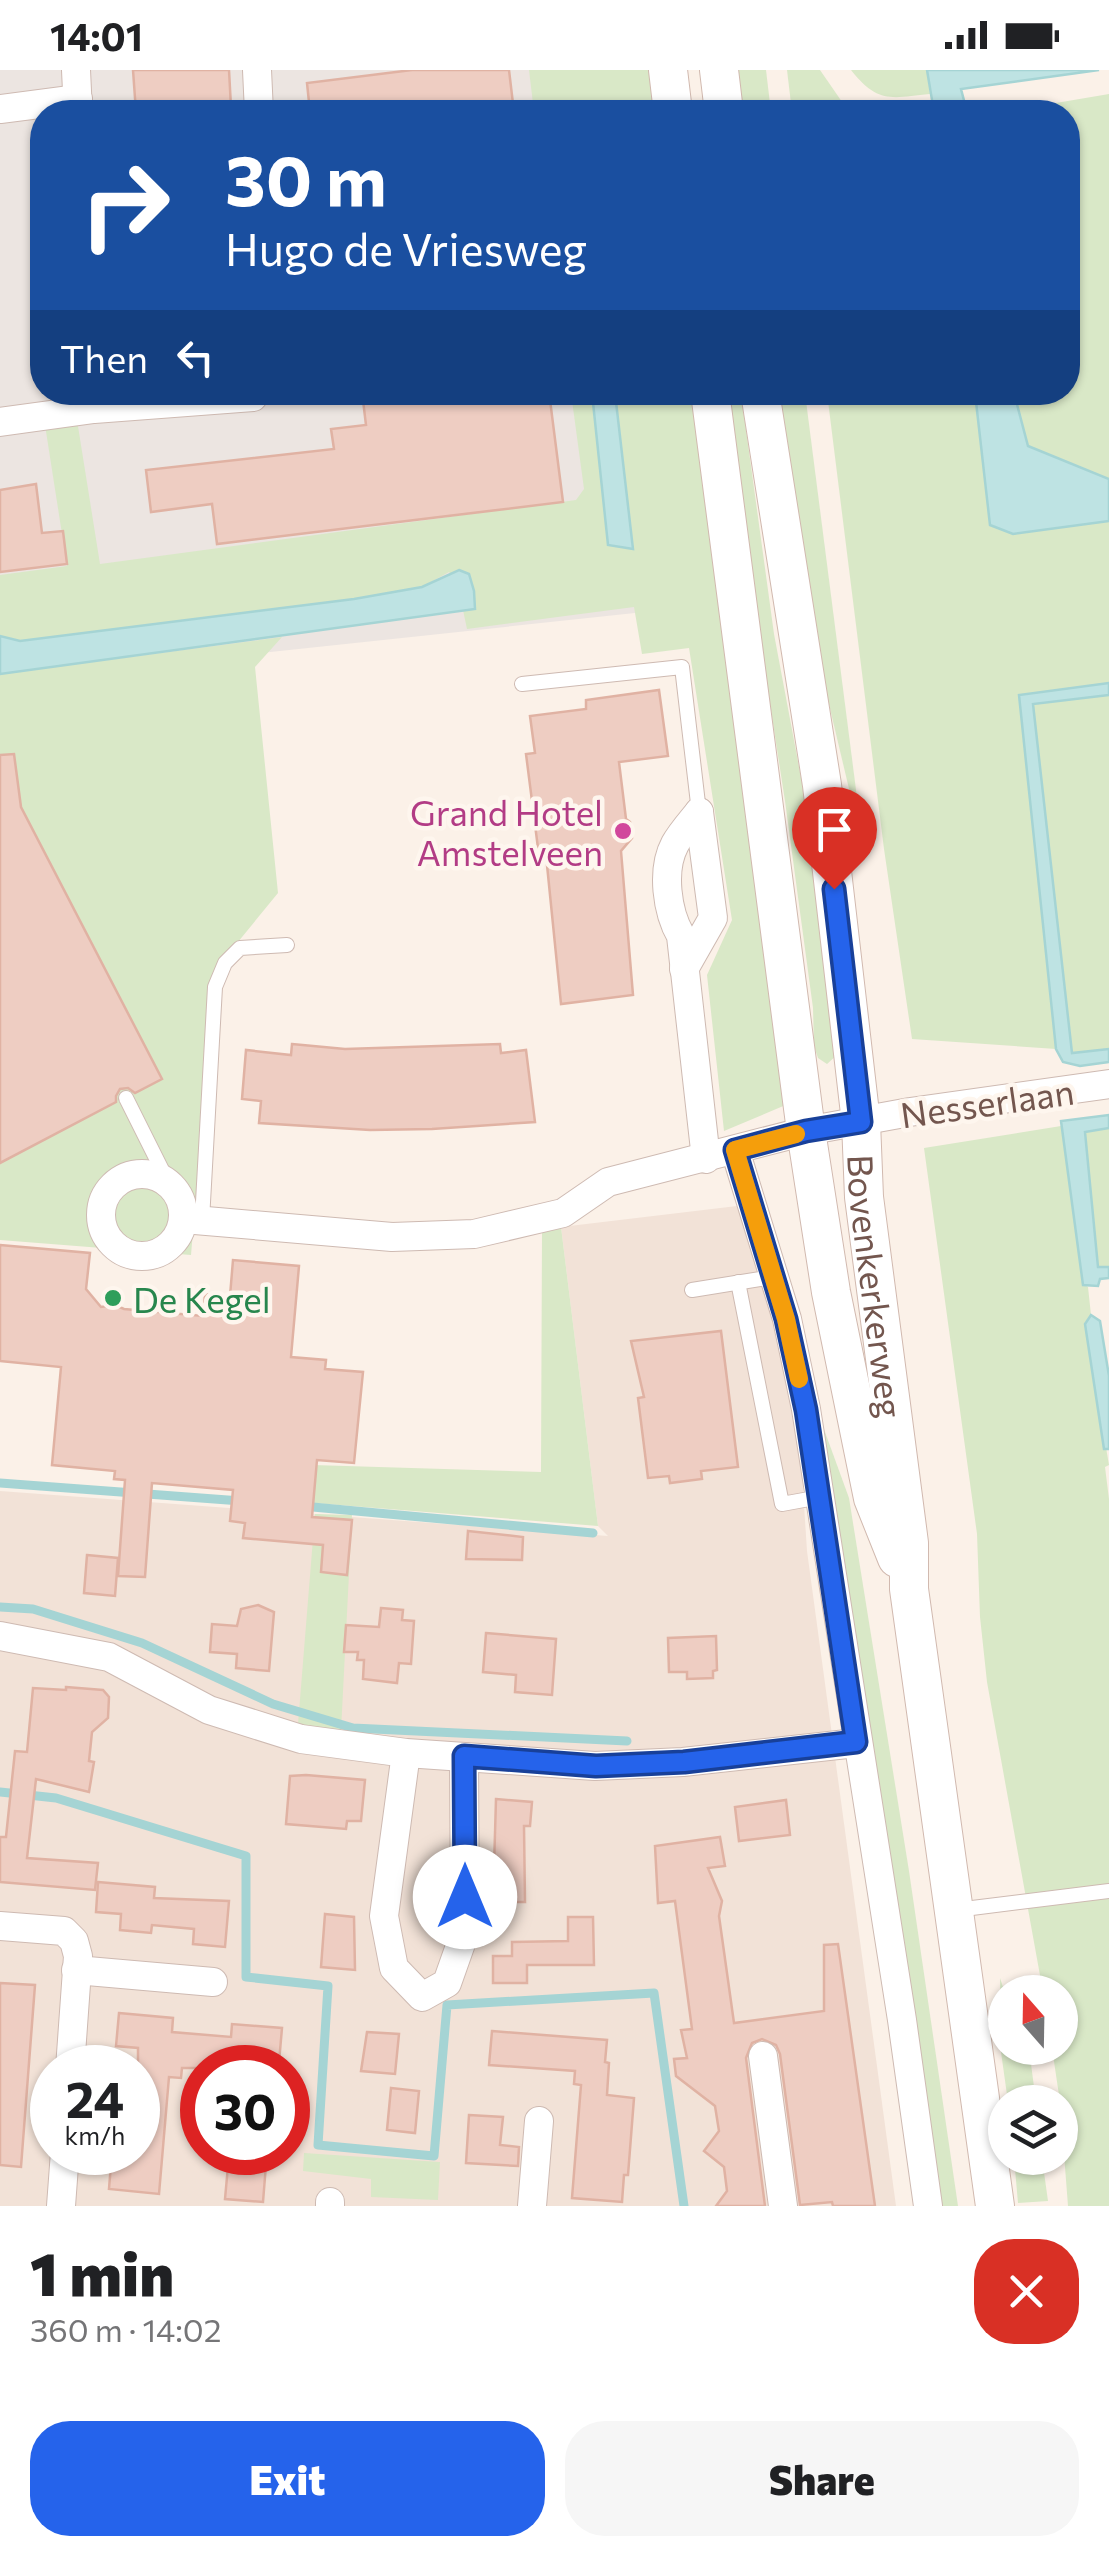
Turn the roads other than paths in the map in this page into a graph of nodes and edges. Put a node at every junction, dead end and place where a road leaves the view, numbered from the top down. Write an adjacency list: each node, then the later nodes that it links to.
1 (76, 70): 5 (street)
2 (256, 70): 6 (street)
3 (668, 70): 7 (main road)
4 (719, 70): 8 (main road)
5 (78, 100)
6 (258, 100)
7 (672, 100)
8 (723, 100)
9 (30, 108): 10 (street)
10 (0, 109)
11 (75, 405): 14 (street)
12 (712, 405): 22 (main road, Bovenkerkerweg)
13 (762, 405): 21 (main road, Bovenkerkerweg)
14 (0, 422)
15 (522, 684): 16 (lane)
16 (699, 812): 18 (street); 18 (street)
17 (286, 945): 26 (lane)
18 (684, 969): 24 (street)
19 (1109, 1084): 21 (street, Nesserlaan)
20 (126, 1098): 25 (lane)
21 (861, 1122): 22 (street, Nesserlaan); 31 (main road, Bovenkerkerweg)
22 (806, 1131): 23 (street, Bovenkerkerweg); 31 (main road, Bovenkerkerweg)
23 (735, 1150): 24 (street, Bovenkerkerweg); 27 (street)
24 (706, 1160): 26 (street, Bovenkerkerweg)
25 (170, 1184): 26 (street); 26 (street)
26 (192, 1220)
27 (773, 1276): 28 (lane); 30 (street)
28 (738, 1282): 29 (lane); 30 (lane)
29 (692, 1290)
30 (820, 1498): 33 (street)
31 (908, 1588): 37 (main road, Bovenkerkerweg)
32 (0, 1636): 34 (street)
33 (856, 1742): 35 (street); 51 (street)
34 (406, 1753): 35 (street); 35 (street)
35 (464, 1756)
36 (1109, 1890): 37 (lane)
37 (955, 1910): 44 (main road, Bovenkerkerweg)
38 (0, 1926): 39 (street)
39 (76, 1970): 40 (street); 41 (street)
40 (214, 1982)
41 (71, 2045)
42 (763, 2056): 50 (street)
43 (539, 2122): 49 (street)
44 (988, 2155)
45 (988, 2173): 52 (main road, Bovenkerkerweg)
46 (63, 2175): 48 (street)
47 (990, 2175): 53 (main road, Bovenkerkerweg)
48 (61, 2206)
49 (532, 2206)
50 (783, 2206)
51 (928, 2206)
52 (985, 2206)
53 (994, 2206)

